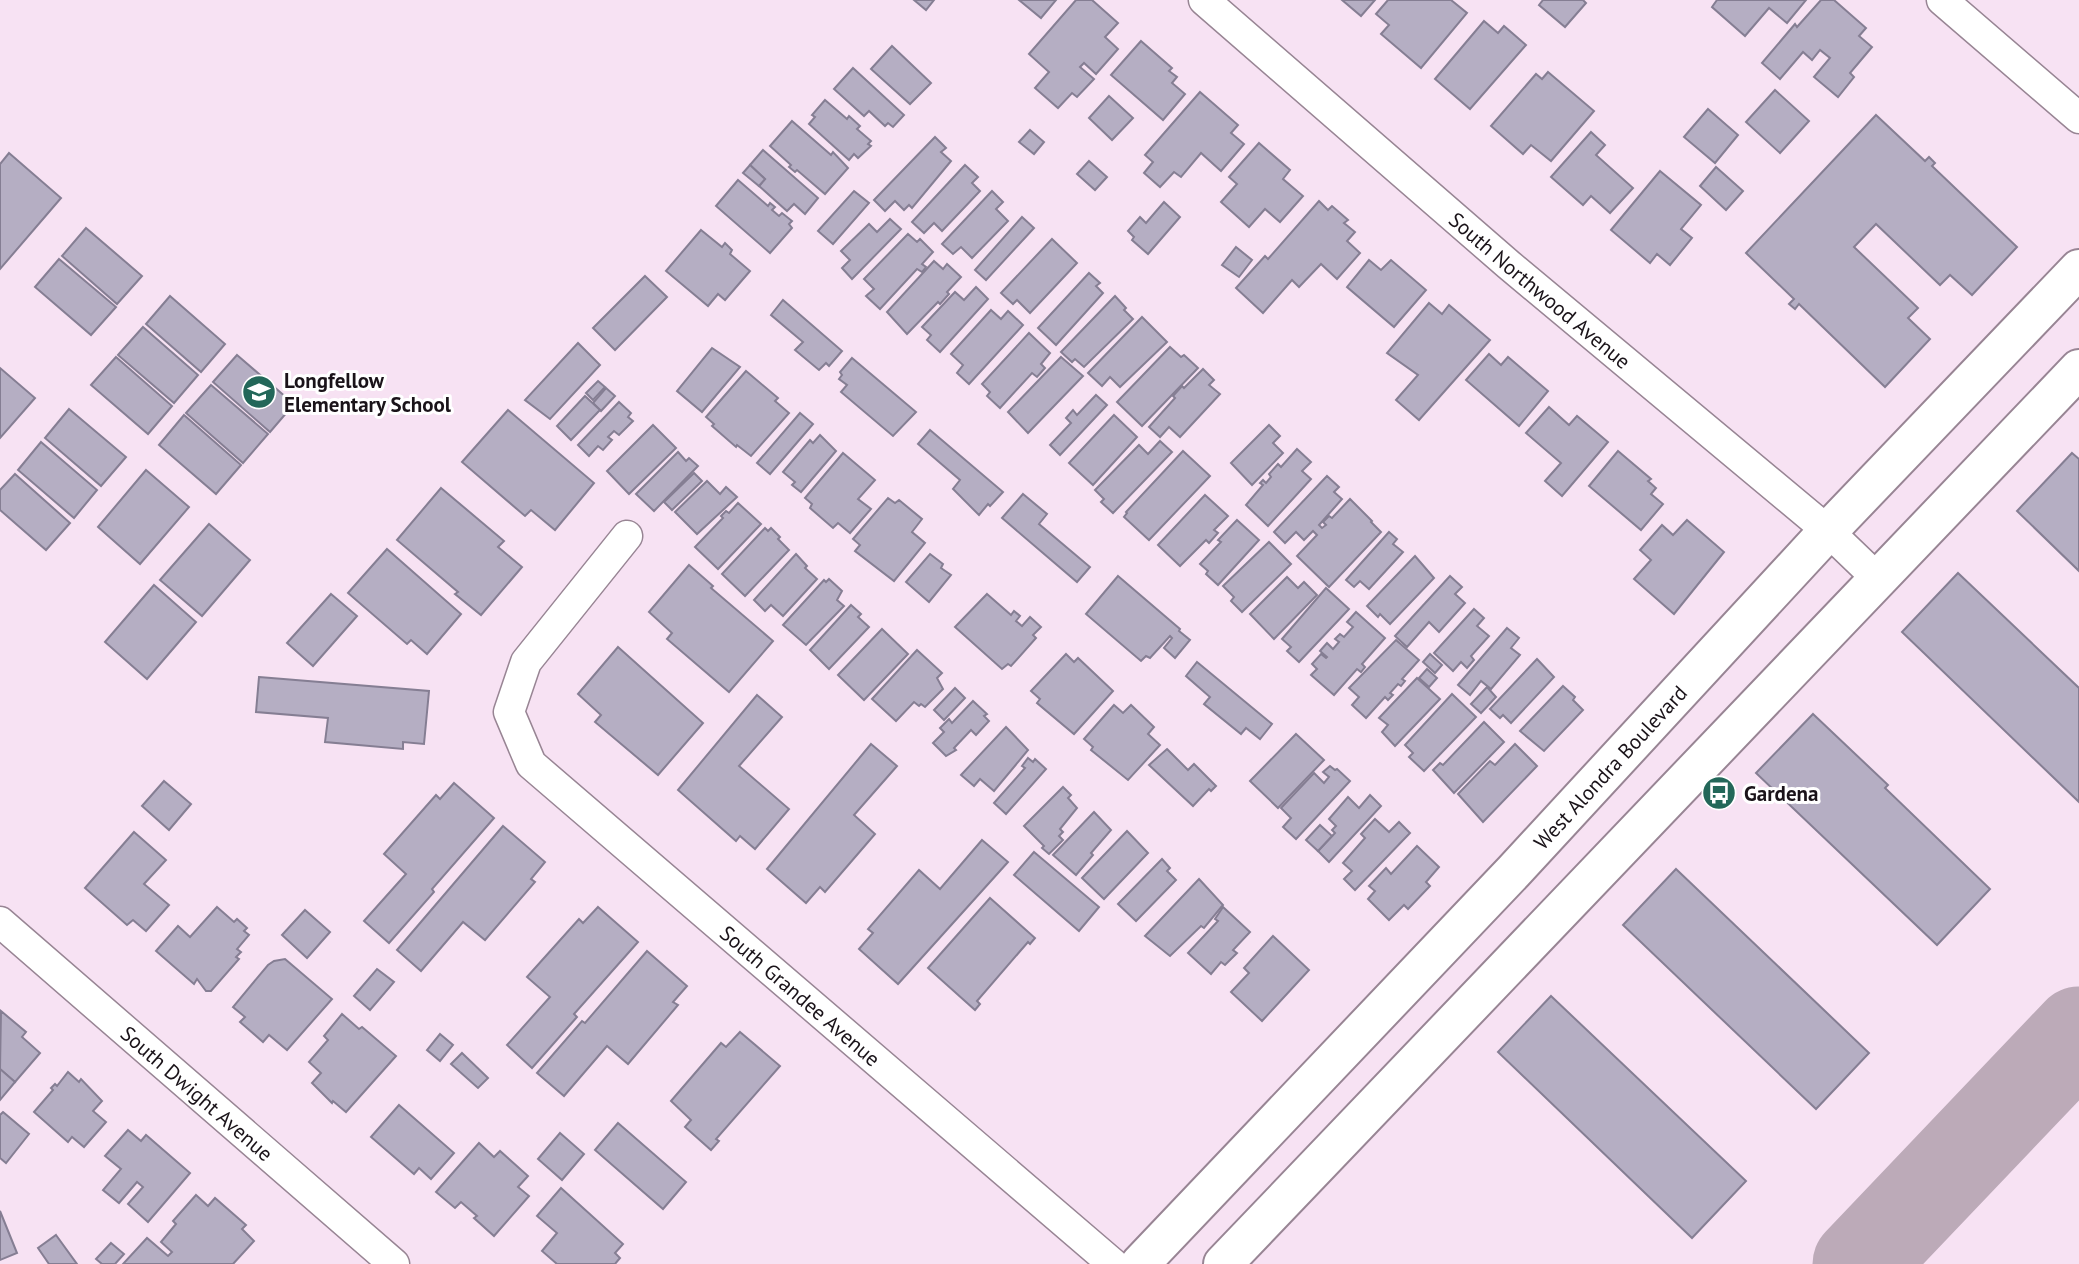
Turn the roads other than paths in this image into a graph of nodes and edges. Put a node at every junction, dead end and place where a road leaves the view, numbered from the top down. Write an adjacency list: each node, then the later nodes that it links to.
1 (1204, 0): 6 (street, South Northwood Avenue)
2 (1942, 0): 3 (street)
3 (2079, 118)
4 (2079, 269): 6 (main road, West Alondra Boulevard)
5 (2079, 369): 8 (main road)
6 (1828, 531): 8 (street, South Northwood Avenue); 12 (main road, West Alondra Boulevard)
7 (627, 536): 11 (street, South Grandee Avenue)
8 (1879, 580): 13 (main road)
9 (0, 922): 10 (street, South Dwight Avenue)
10 (394, 1264)
11 (1113, 1264)
12 (1140, 1264)
13 (1223, 1264)

